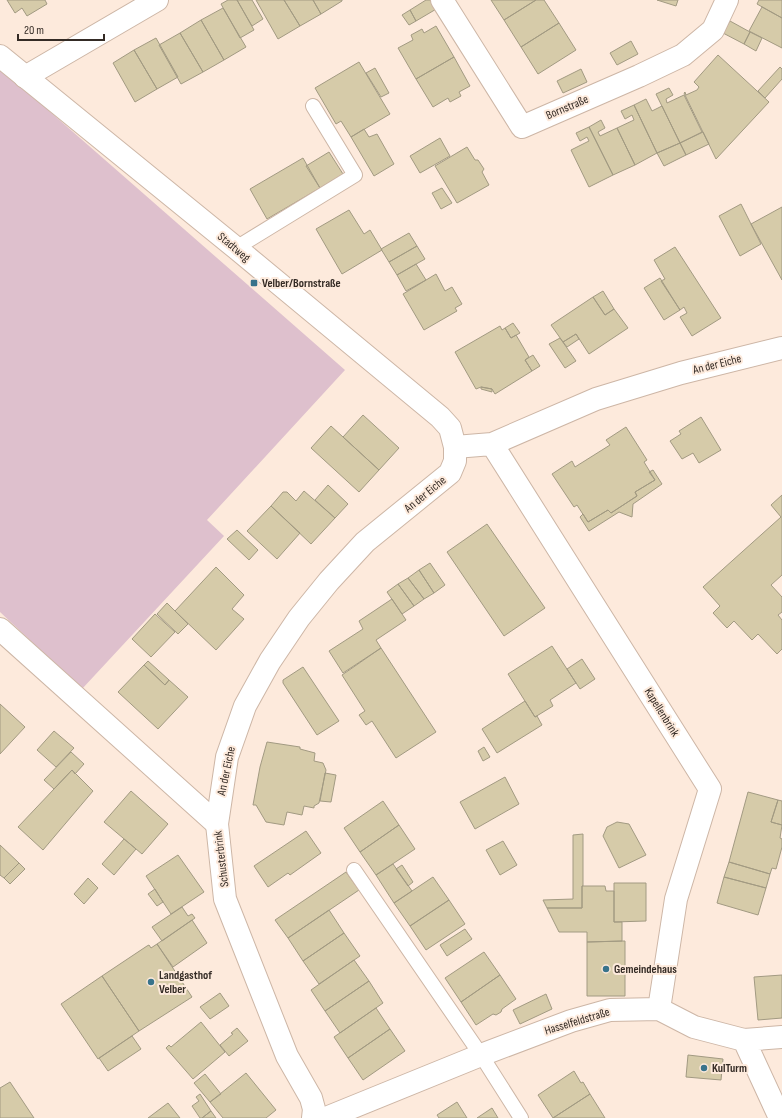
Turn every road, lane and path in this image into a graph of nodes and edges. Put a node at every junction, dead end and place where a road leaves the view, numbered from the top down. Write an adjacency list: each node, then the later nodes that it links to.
1 (157, 0): 5 (street)
2 (442, 0): 3 (street, Bornstraße)
3 (728, 0)
4 (0, 56): 5 (street, Stadtweg)
5 (25, 77): 7 (street, Stadtweg)
6 (313, 106): 7 (lane)
7 (236, 248): 10 (street, Stadtweg)
8 (782, 348): 9 (street, An der Eiche)
9 (492, 444): 10 (street, An der Eiche); 14 (street, Kapellenbrink)
10 (455, 447): 12 (street, An der Eiche)
11 (0, 629): 12 (street, Schusterbrink)
12 (216, 824): 18 (street, Schusterbrink)
13 (354, 870): 17 (lane)
14 (659, 1009): 16 (street, Hasselfeldstraße); 17 (street, Hasselfeldstraße)
15 (782, 1037): 16 (street, Hasselfeldstraße)
16 (744, 1040): 21 (street)
17 (481, 1056): 19 (street, Hasselfeldstraße); 20 (lane)
18 (313, 1118)
19 (326, 1118)
20 (521, 1118)
21 (780, 1118)

